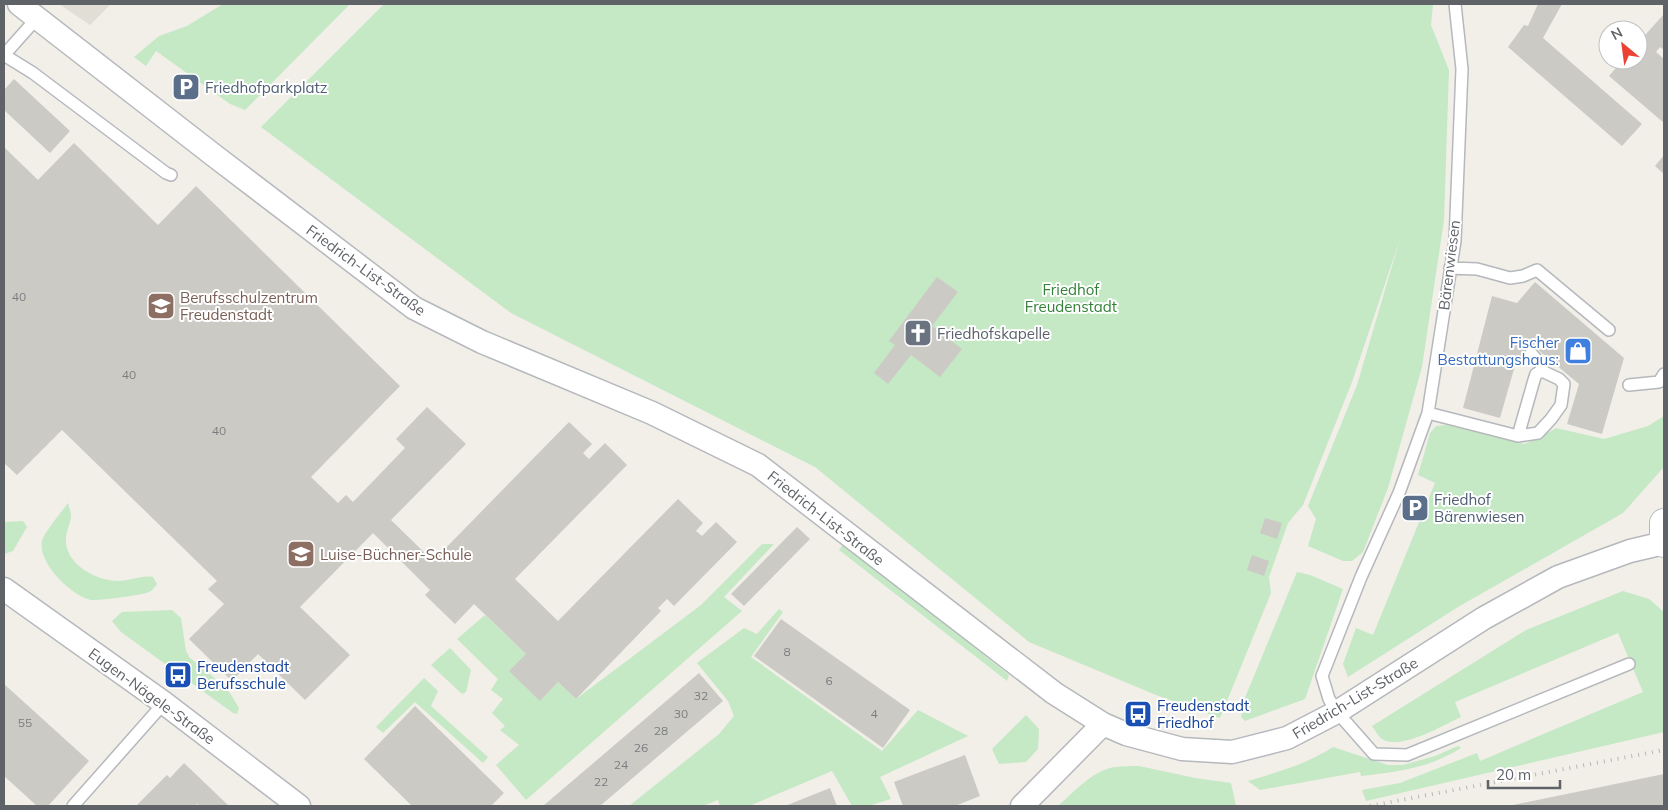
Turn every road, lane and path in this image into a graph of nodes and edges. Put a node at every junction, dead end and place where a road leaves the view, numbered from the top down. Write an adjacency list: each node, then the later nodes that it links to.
1 (19, 4): 3 (street, Friedrich-List-Straße)
2 (1455, 4): 5 (lane, Bärenwiesen)
3 (37, 18): 4 (lane); 19 (street, Friedrich-List-Straße)
4 (171, 174)
5 (1450, 268): 6 (lane); 11 (lane, Bärenwiesen)
6 (1609, 330)
7 (1531, 353): 8 (lane)
8 (1542, 371): 12 (lane); 12 (lane)
9 (1664, 374): 10 (lane)
10 (1629, 385)
11 (1428, 413): 12 (lane); 18 (lane, Bärenwiesen)
12 (1518, 436)
13 (1664, 522): 14 (street)
14 (1664, 543): 18 (street, Friedrich-List-Straße)
15 (4, 589): 17 (street, Eugen-Nägele-Straße)
16 (1629, 664): 18 (lane, Bärenwiesen)
17 (164, 704): 20 (lane); 21 (street, Eugen-Nägele-Straße)
18 (1337, 712): 19 (street, Friedrich-List-Straße)
19 (1103, 724): 22 (street)
20 (73, 806)
21 (299, 806)
22 (1022, 806)

